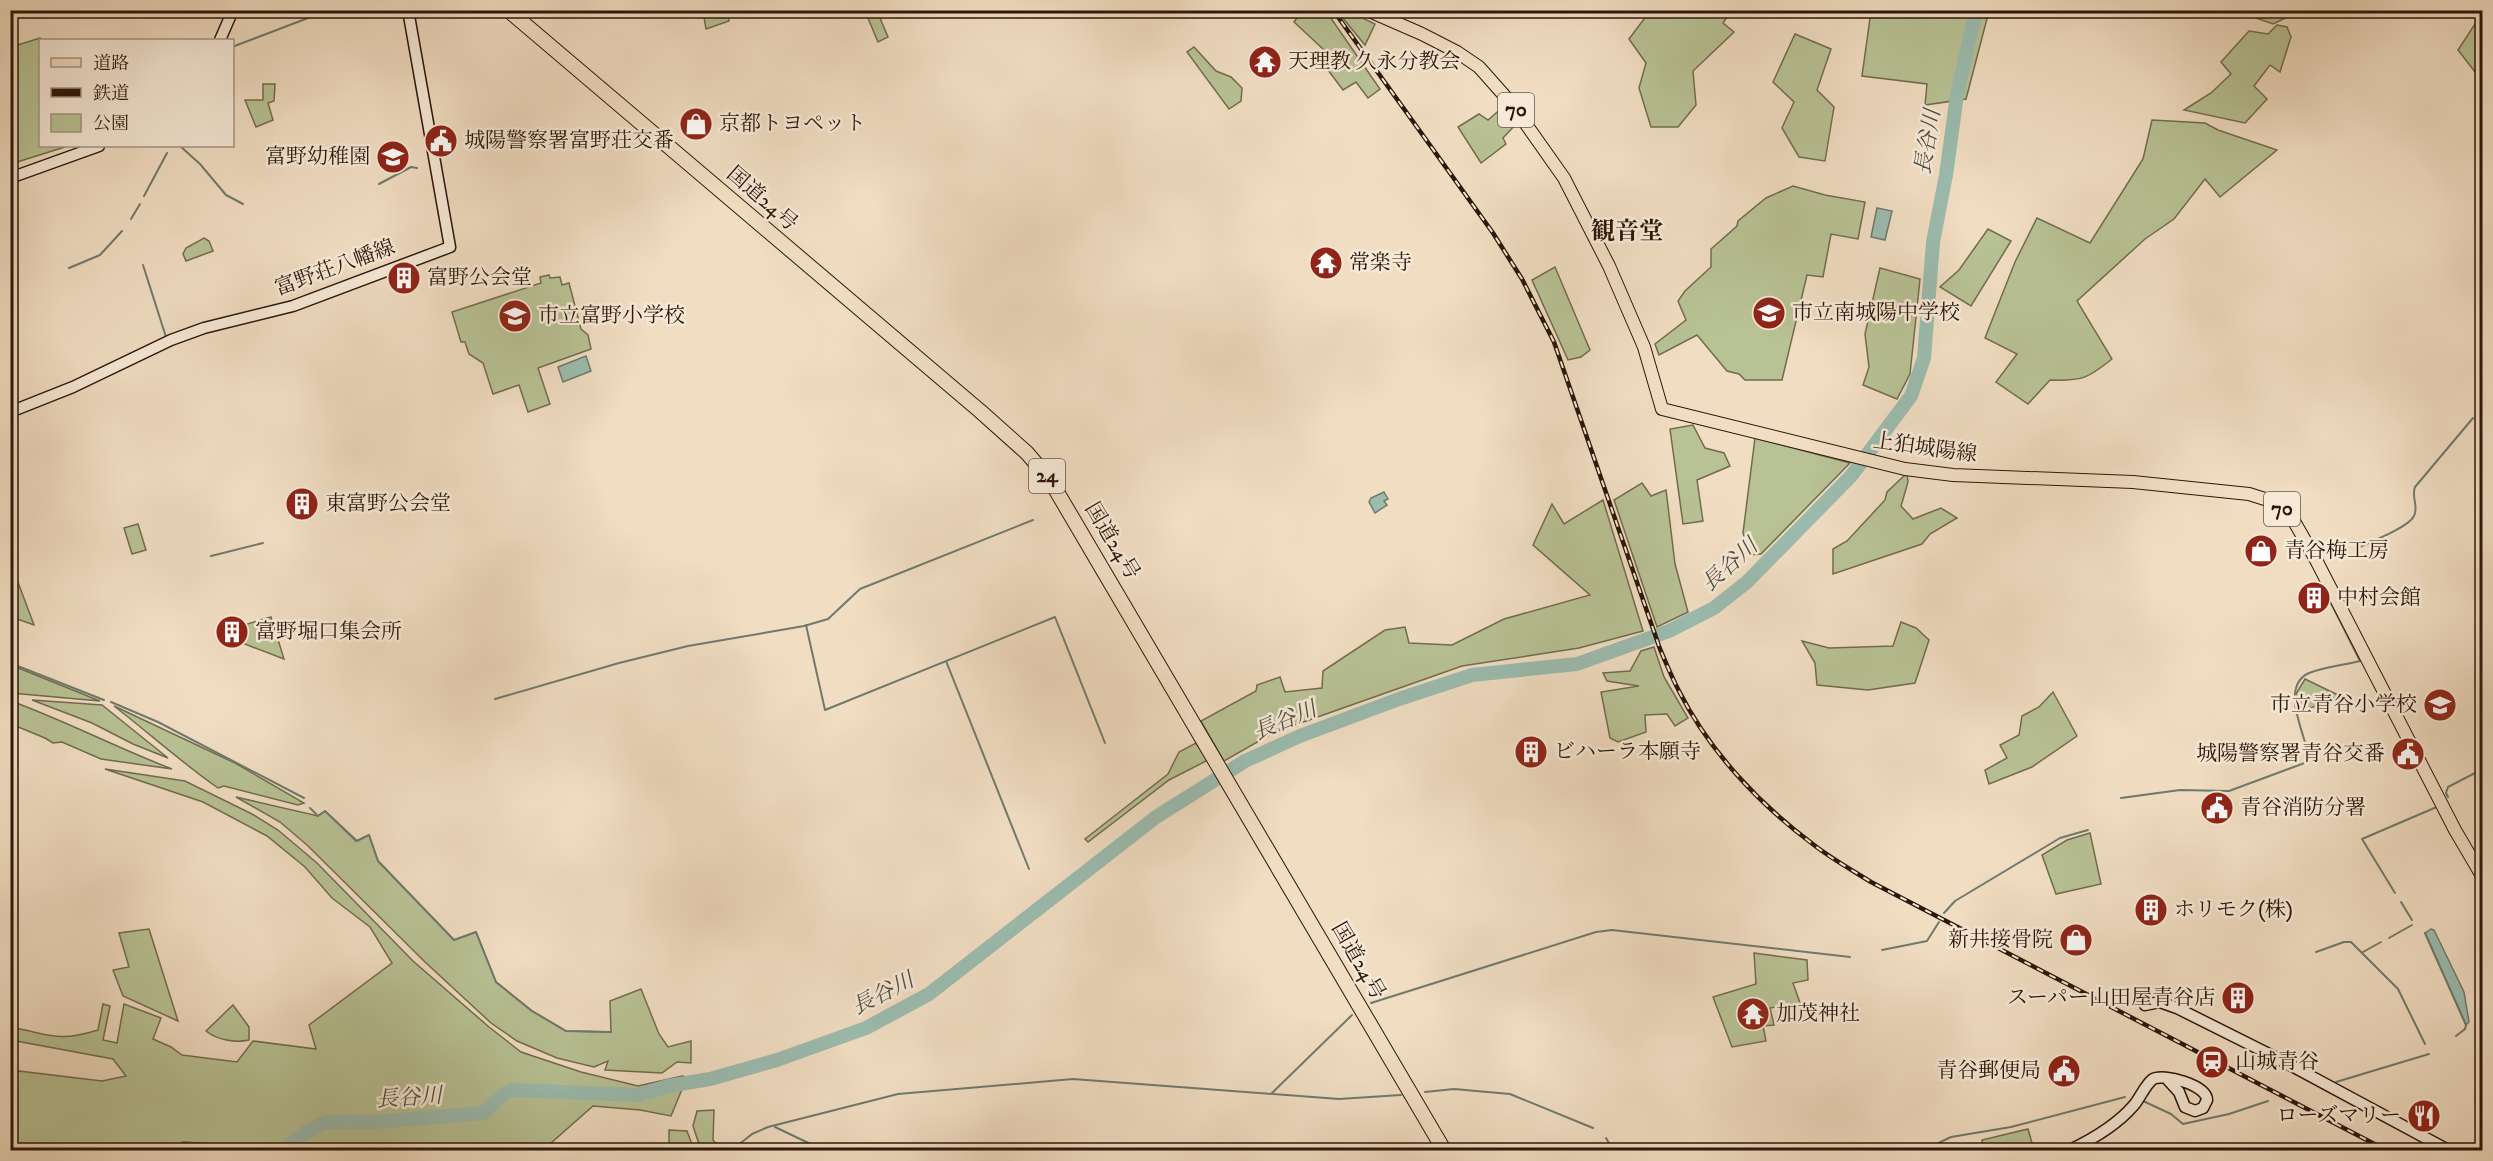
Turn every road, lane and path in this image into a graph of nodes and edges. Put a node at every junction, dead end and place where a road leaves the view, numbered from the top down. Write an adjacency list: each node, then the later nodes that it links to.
1 (233, 10): 5 (main road)
2 (408, 10): 8 (main road, 富野荘八幡線)
3 (508, 10): 12 (highway, 国道24号 / 24)
4 (1367, 10): 9 (main road, 上狛城陽線 / 70)
5 (220, 39)
6 (96, 147): 7 (main road)
7 (10, 178)
8 (10, 412)
9 (2482, 876)
10 (2145, 1005): 14 (main road)
11 (2168, 1080): 13 (main road)
12 (1444, 1150)
13 (2070, 1150)
14 (2448, 1150)

